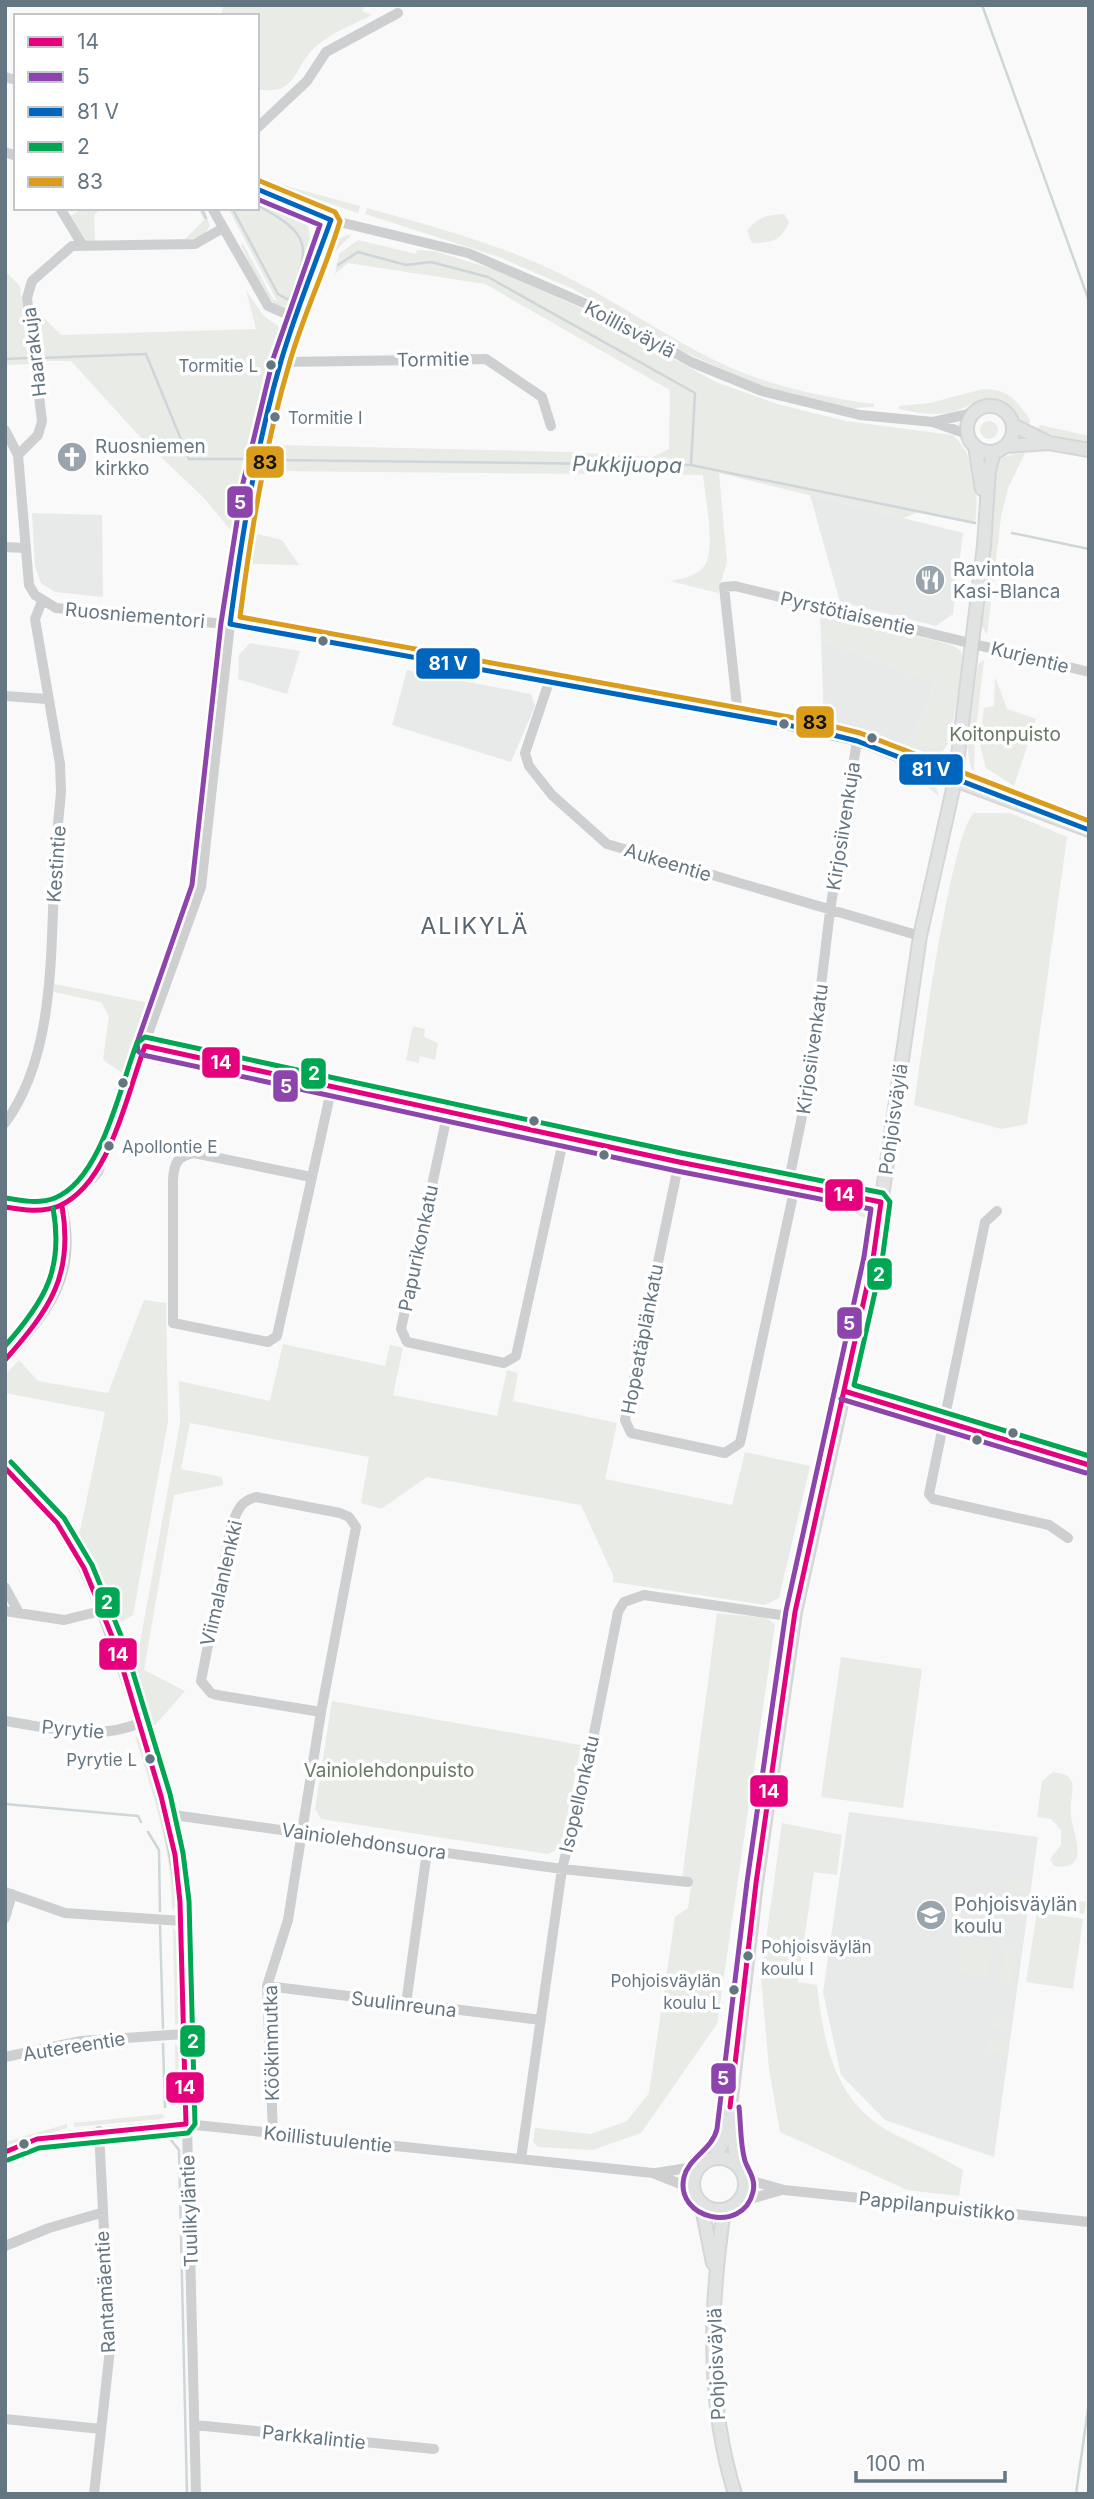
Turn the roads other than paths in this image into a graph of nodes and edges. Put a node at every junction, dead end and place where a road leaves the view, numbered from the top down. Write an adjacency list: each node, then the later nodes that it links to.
1 (398, 13): 2 (street)
2 (259, 126)
3 (259, 190): 6 (street, Koillisväylä)
4 (61, 210): 8 (street)
5 (213, 210): 7 (street)
6 (331, 220): 9 (street); 12 (street, Koillisväylä)
7 (223, 228): 8 (street, Haarakuja); 9 (street)
8 (83, 246): 21 (street, Haarakuja)
9 (295, 318): 10 (street)
10 (281, 362): 14 (street, Tormitie); 26 (street)
11 (973, 413): 12 (street, Koillisväylä); 13 (main road); 16 (main road)
12 (933, 422): 16 (street, Koillisväylä)
13 (1013, 425): 17 (main road); 19 (main road)
14 (551, 426)
15 (5, 430): 21 (street)
16 (967, 434): 18 (main road)
17 (1049, 443): 19 (main road); 20 (main road)
18 (975, 446): 19 (main road); 22 (main road, Pohjoisväylä)
19 (1000, 449): 22 (main road, Pohjoisväylä)
20 (1089, 450)
21 (18, 455): 24 (street)
22 (985, 503): 27 (main road, Pohjoisväylä)
23 (5, 547): 24 (street)
24 (24, 548): 25 (street)
25 (42, 601): 26 (street, Ruosniementori); 31 (street, Kestintie)
26 (230, 624): 29 (street, Ruosniementori); 38 (street)
27 (972, 642): 28 (street, Kurjentie); 32 (street, Pyrstötiaisentie); 34 (main road, Pohjoisväylä)
28 (1089, 672)
29 (549, 682): 32 (street, Ruosniementori); 36 (street, Aukeentie)
30 (5, 696): 31 (street)
31 (47, 699): 41 (street, Kestintie)
32 (738, 715): 33 (street, Ruosniementori)
33 (857, 741): 34 (street, Ruosniementori); 36 (street, Kirjosiivenkuja)
34 (955, 780): 35 (main road); 37 (main road, Pohjoisväylä)
35 (1089, 830)
36 (830, 911): 37 (street, Aukeentie); 45 (street, Kirjosiivenkatu)
37 (920, 936): 46 (main road, Pohjoisväylä)
38 (145, 1046): 39 (street); 47 (street)
39 (332, 1086): 40 (street); 44 (street)
40 (448, 1111): 42 (street); 42 (street, Papurikonkatu)
41 (5, 1123)
42 (564, 1137): 43 (street)
43 (679, 1162): 45 (street); 45 (street, Hopeatäplänkatu)
44 (310, 1177): 44 (street)
45 (791, 1186): 46 (street)
46 (881, 1202): 51 (main road, Pohjoisväylä)
47 (62, 1206): 48 (street); 50 (street)
48 (5, 1207)
49 (997, 1211): 52 (street)
50 (5, 1360)
51 (844, 1391): 52 (street); 60 (main road, Pohjoisväylä)
52 (943, 1421): 53 (street); 55 (street)
53 (1089, 1465)
54 (5, 1468): 58 (street, Tuulikyläntie)
55 (1069, 1538)
56 (5, 1587): 59 (street)
57 (5, 1611): 59 (street)
58 (101, 1611): 59 (street); 63 (street, Tuulikyläntie)
59 (19, 1613)
60 (794, 1617): 67 (street, Isopellonkatu); 77 (main road, Pohjoisväylä)
61 (321, 1712): 61 (street, Viimalanlenkki); 65 (street, Viimalanlenkki)
62 (5, 1721): 63 (street, Pyrytie)
63 (140, 1723): 64 (street, Tuulikyläntie)
64 (166, 1814): 65 (street, Vainiolehdonsuora); 71 (street, Tuulikyläntie)
65 (300, 1831): 66 (street, Vainiolehdonsuora); 72 (street, Köökinmutka)
66 (427, 1851): 67 (street, Vainiolehdonsuora); 73 (street)
67 (562, 1869): 68 (street, Vainiolehdonsuora); 74 (street, Isopellonkatu)
68 (688, 1882)
69 (8, 1893): 70 (street); 71 (street)
70 (5, 1917)
71 (182, 1921): 75 (street, Tuulikyläntie)
72 (267, 1986): 73 (street, Suulinreuna); 80 (street, Köökinmutka)
73 (406, 2004): 74 (street, Suulinreuna)
74 (541, 2020): 83 (street, Isopellonkatu)
75 (184, 2034): 76 (street, Autereentie); 78 (street, Tuulikyläntie)
76 (6, 2056)
77 (730, 2107): 82 (main road, Pohjoisväylä); 84 (main road, Pohjoisväylä)
78 (186, 2124): 79 (street, Koillistuulentie); 80 (street, Koillistuulentie); 98 (street, Tuulikyläntie)
79 (99, 2131): 81 (street, Koillistuulentie); 93 (street, Rantamäentie)
80 (273, 2133): 83 (street, Koillistuulentie)
81 (5, 2152)
82 (714, 2158): 84 (main road); 85 (main road)
83 (521, 2159): 86 (street, Koillistuulentie)
84 (737, 2164): 87 (main road)
85 (700, 2166): 86 (street, Koillistuulentie); 88 (main road)
86 (653, 2173): 88 (street, Koillistuulentie)
87 (745, 2179): 89 (street, Pappilanpuistikko); 90 (main road)
88 (693, 2189): 91 (main road)
89 (784, 2190): 90 (street, Pappilanpuistikko); 94 (street, Pappilanpuistikko)
90 (739, 2202): 92 (main road)
91 (701, 2203): 92 (main road); 96 (main road, Pohjoisväylä)
92 (724, 2210): 96 (main road, Pohjoisväylä)
93 (102, 2213): 95 (street); 99 (street, Rantamäentie)
94 (1089, 2222)
95 (5, 2246)
96 (715, 2274): 103 (main road, Pohjoisväylä)
97 (5, 2419): 99 (street)
98 (195, 2425): 100 (street, Parkkalintie); 102 (street, Tuulikyläntie)
99 (101, 2429): 101 (street, Rantamäentie)
100 (434, 2449)
101 (94, 2494)
102 (196, 2494)
103 (735, 2494)

